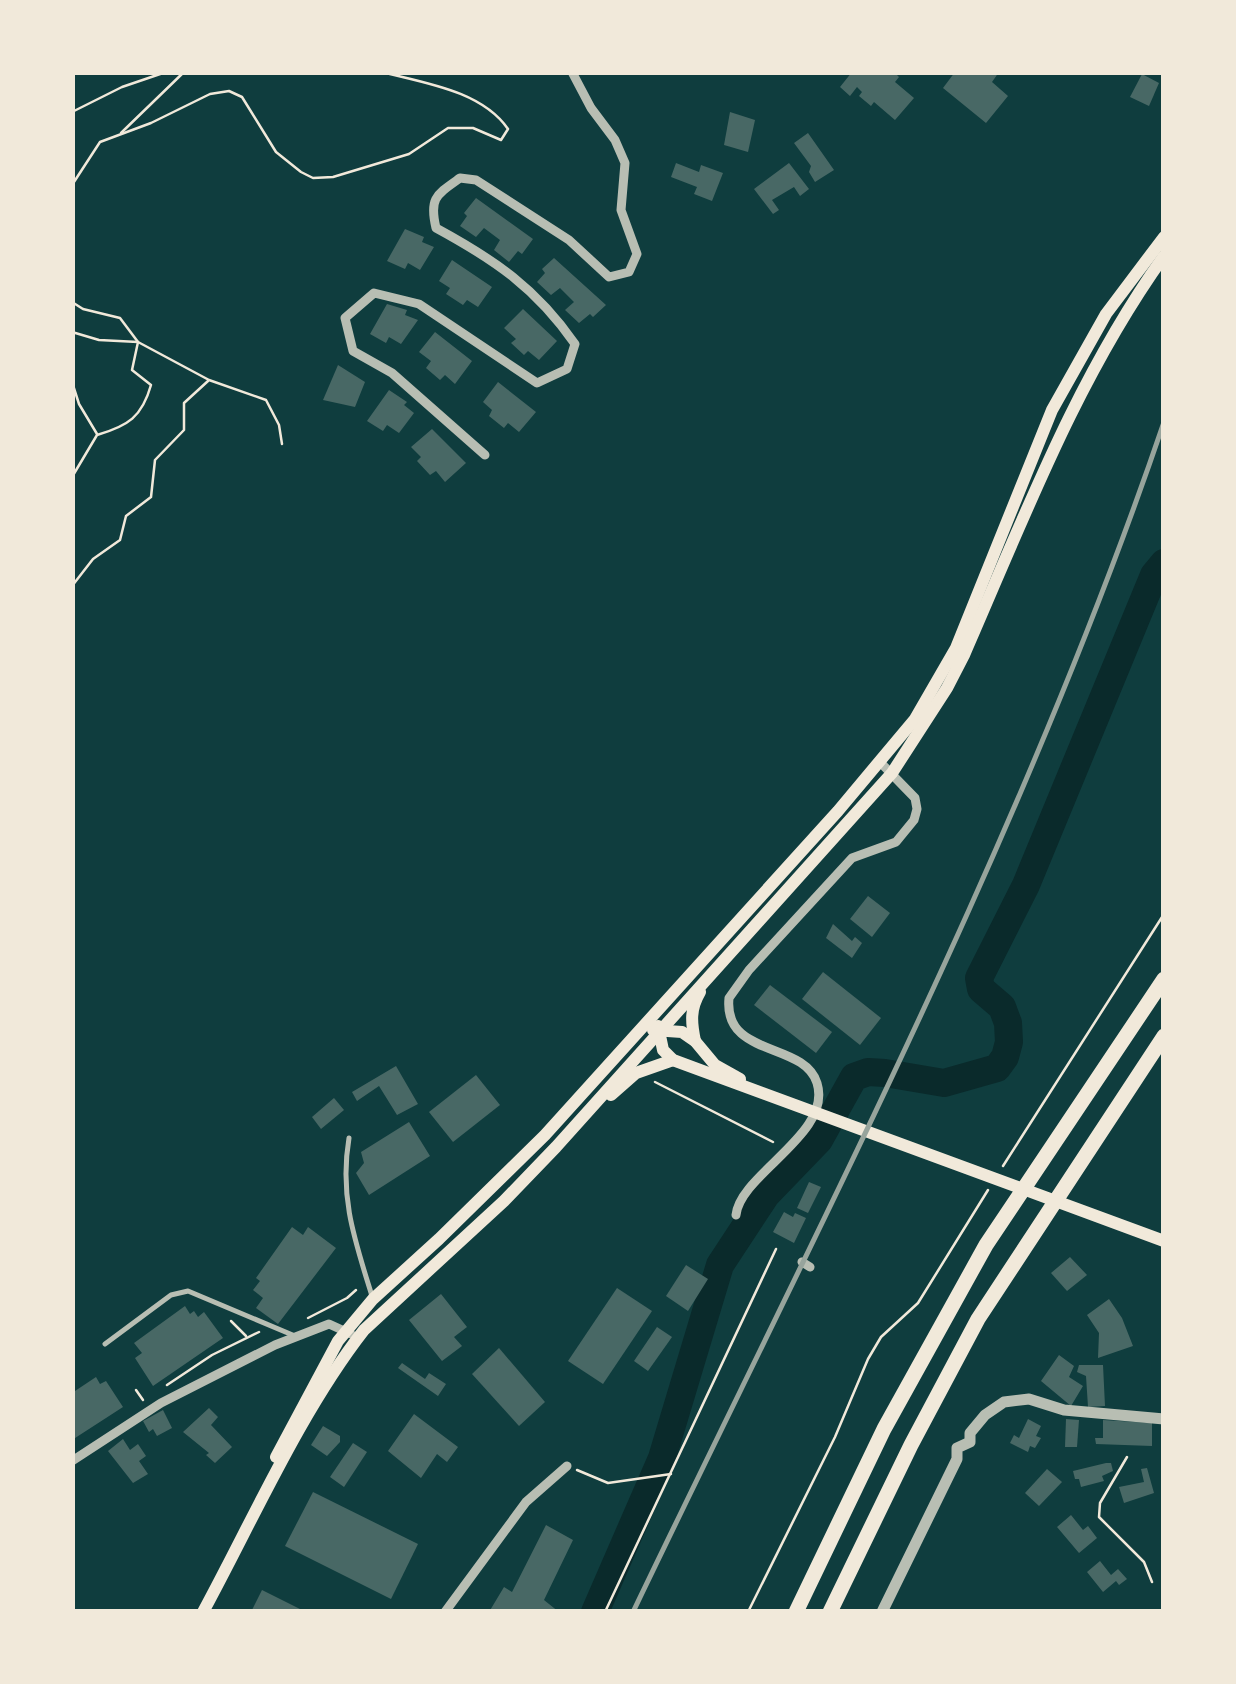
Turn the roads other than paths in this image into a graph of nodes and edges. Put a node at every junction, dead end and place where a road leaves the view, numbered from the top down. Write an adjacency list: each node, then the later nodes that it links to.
1 (572, 72): 6 (street)
2 (1164, 237): 4 (main road)
3 (1164, 256): 5 (main road)
4 (1042, 433): 5 (lane); 7 (main road)
5 (1057, 440): 8 (main road)
6 (486, 454)
7 (880, 762): 8 (street); 11 (main road)
8 (892, 773): 9 (main road); 20 (street)
9 (713, 972): 13 (main road); 15 (main road)
10 (1164, 979): 31 (highway)
11 (655, 1014): 12 (main road); 13 (main road)
12 (643, 1029): 13 (main road); 22 (main road)
13 (658, 1030): 15 (main road); 16 (main road); 19 (main road)
14 (1164, 1036): 32 (highway)
15 (696, 1041): 17 (main road)
16 (673, 1060): 17 (main road); 19 (main road)
17 (786, 1104): 21 (main road)
18 (349, 1138): 22 (lane)
19 (556, 1147): 23 (main road)
20 (736, 1216)
21 (1164, 1241)
22 (372, 1298): 23 (main road)
23 (352, 1335): 24 (street); 29 (main road)
24 (295, 1336): 25 (lane); 27 (street)
25 (105, 1344)
26 (1164, 1418): 33 (street)
27 (72, 1461)
28 (567, 1466): 30 (street)
29 (203, 1612)
30 (445, 1612)
31 (796, 1612)
32 (830, 1612)
33 (882, 1612)

